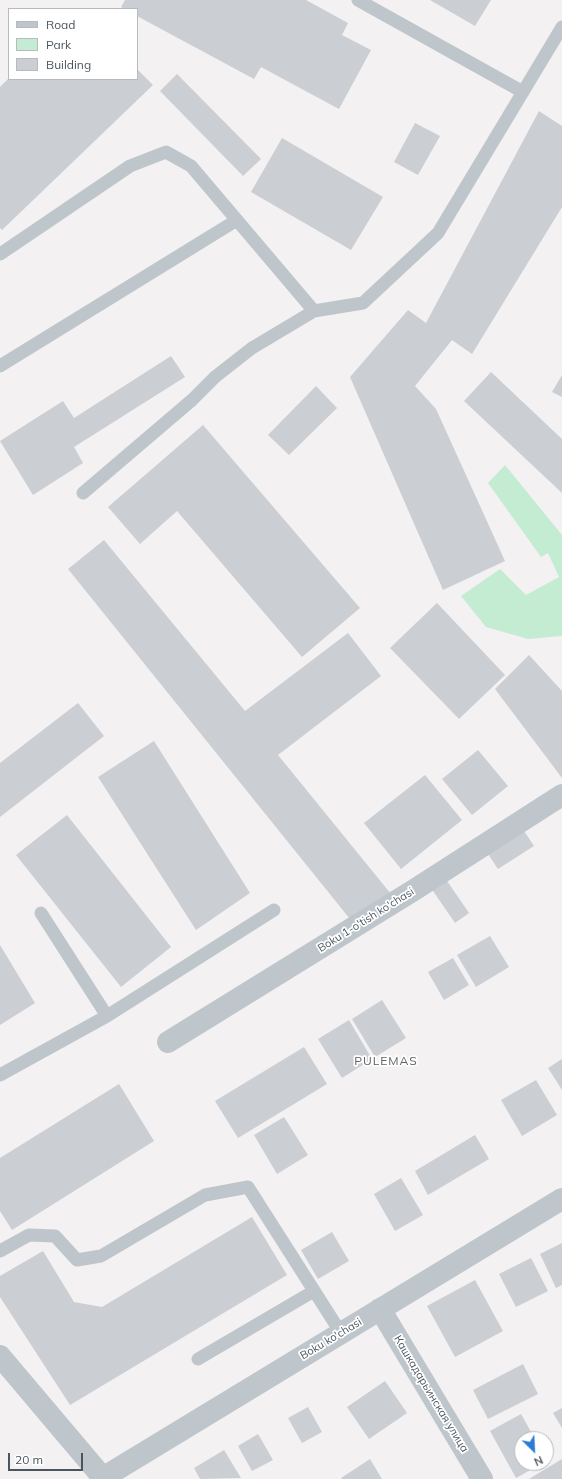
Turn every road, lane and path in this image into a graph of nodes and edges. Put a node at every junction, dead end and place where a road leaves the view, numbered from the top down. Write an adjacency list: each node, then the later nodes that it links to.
1 (358, 0): 3 (lane)
2 (562, 27): 3 (lane)
3 (523, 92): 6 (lane)
4 (237, 220): 5 (lane); 6 (lane); 7 (lane)
5 (0, 254)
6 (314, 311): 8 (lane)
7 (0, 366)
8 (83, 494)
9 (562, 795): 13 (street, Boku 1-o'tish ko'chasi)
10 (274, 910): 12 (lane)
11 (41, 913): 12 (lane)
12 (107, 1016): 14 (lane)
13 (168, 1042)
14 (0, 1075)
15 (562, 1198): 18 (street, Boku ko'chasi)
16 (0, 1251): 17 (lane)
17 (314, 1291): 19 (lane); 21 (lane)
18 (380, 1309): 19 (street, Boku ko'chasi); 23 (street, Кашкадарьинская улица)
19 (341, 1333): 22 (street, Boku ko'chasi)
20 (0, 1356): 22 (street)
21 (198, 1359)
22 (103, 1478)
23 (482, 1479)

